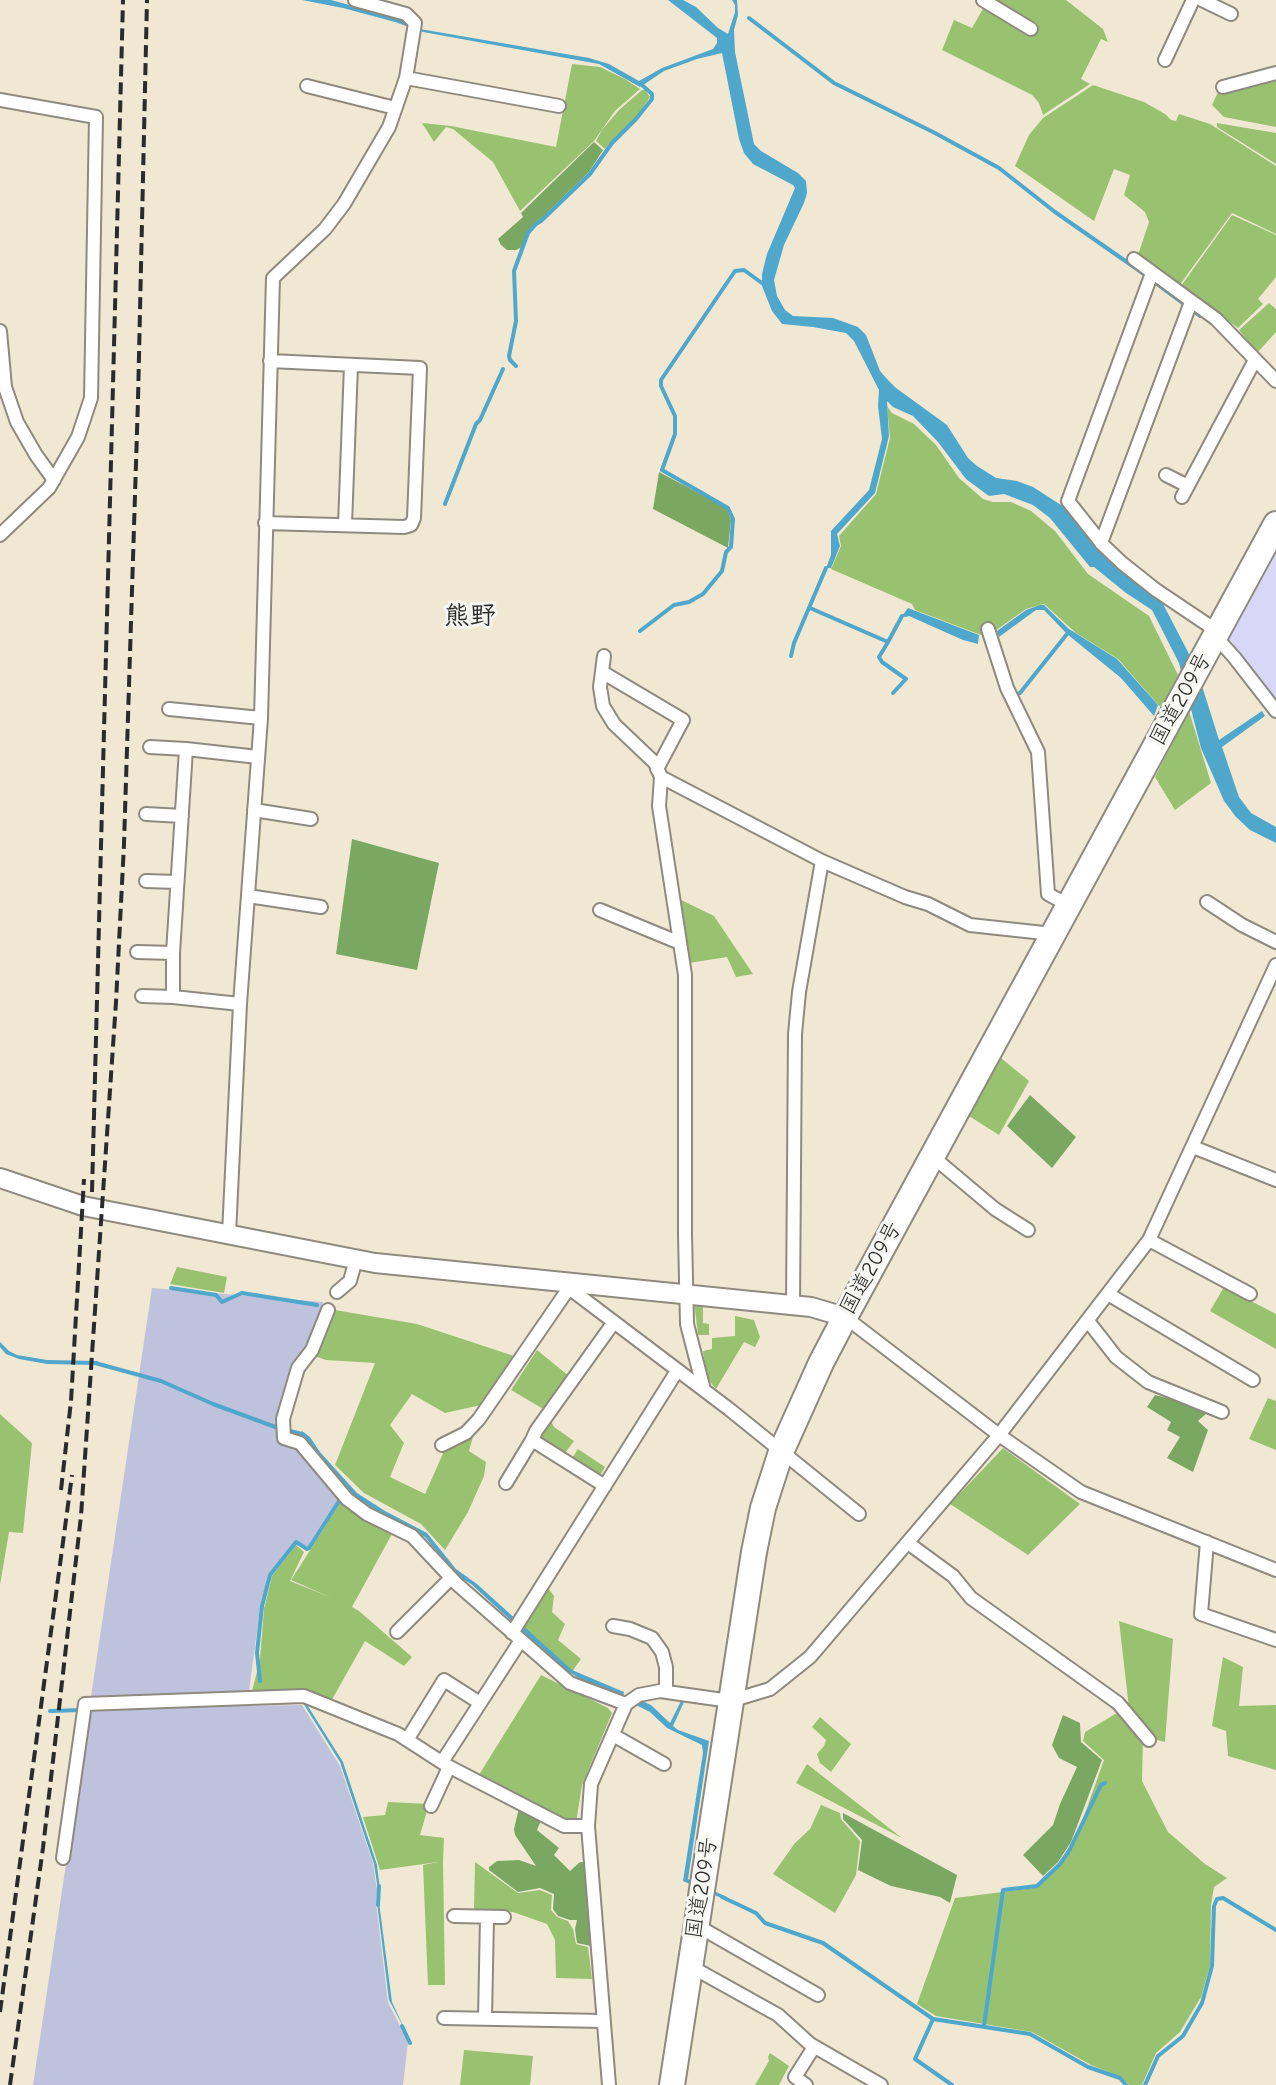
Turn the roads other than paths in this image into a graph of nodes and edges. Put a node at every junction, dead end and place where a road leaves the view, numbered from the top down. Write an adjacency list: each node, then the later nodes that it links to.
1 (355, 0): 9 (street)
2 (983, 0): 6 (street)
3 (1193, 0): 7 (street)
4 (1202, 0): 5 (street)
5 (1231, 14)
6 (1031, 29)
7 (1165, 60)
8 (1276, 73): 11 (street)
9 (406, 78): 13 (street); 14 (street)
10 (307, 86): 14 (street)
11 (1223, 87)
12 (0, 100): 24 (street)
13 (559, 106)
14 (395, 108): 20 (street)
15 (1134, 259): 16 (street)
16 (1152, 273): 17 (street); 29 (street)
17 (1191, 302): 19 (street); 29 (street)
18 (0, 331): 24 (street)
19 (1255, 360): 22 (street); 23 (street)
20 (270, 361): 21 (street); 25 (street)
21 (351, 365): 27 (street); 27 (street)
22 (1276, 381)
23 (1166, 475)
24 (54, 480): 28 (street)
25 (265, 523): 27 (street); 36 (street)
26 (1276, 524): 31 (highway, 国道209号)
27 (345, 525)
28 (0, 535)
29 (1101, 543): 31 (street)
30 (988, 629): 50 (street)
31 (1216, 634): 35 (street); 50 (highway, 国道209号)
32 (604, 656): 33 (street)
33 (602, 672): 40 (street); 40 (street)
34 (169, 709): 36 (street)
35 (1276, 711)
36 (261, 718): 39 (street)
37 (150, 747): 38 (street)
38 (186, 749): 39 (street); 43 (street)
39 (258, 757): 41 (street)
40 (659, 773): 45 (street); 55 (street)
41 (254, 810): 44 (street); 48 (street)
42 (146, 814): 43 (street)
43 (182, 816): 47 (street)
44 (311, 819)
45 (822, 861): 53 (street); 75 (street)
46 (146, 881): 47 (street)
47 (177, 882): 57 (street)
48 (248, 896): 51 (street); 61 (street)
49 (1207, 902): 54 (street)
50 (1068, 905): 53 (highway, 国道209号)
51 (321, 907)
52 (600, 910): 55 (street)
53 (1053, 934): 63 (highway, 国道209号)
54 (1276, 942)
55 (680, 943): 72 (street)
56 (137, 952): 57 (street)
57 (173, 953): 60 (street)
58 (1276, 965): 62 (street)
59 (142, 996): 60 (street)
60 (173, 997): 61 (street)
61 (240, 1004): 67 (street)
62 (1193, 1147): 64 (street); 68 (street)
63 (932, 1156): 66 (street); 77 (highway, 国道209号)
64 (1276, 1180)
65 (1, 1181): 67 (street)
66 (1028, 1230)
67 (229, 1234): 69 (street)
68 (1149, 1240): 73 (street); 74 (street)
69 (356, 1259): 70 (street); 71 (street)
70 (566, 1285): 72 (street); 79 (street); 86 (street)
71 (337, 1292)
72 (686, 1294): 75 (street); 82 (street)
73 (1108, 1294): 78 (street); 81 (street)
74 (1250, 1294)
75 (793, 1305): 77 (street)
76 (328, 1310): 94 (street)
77 (845, 1317): 84 (street); 87 (highway, 国道209号)
78 (1088, 1321): 83 (street); 84 (street)
79 (614, 1322): 80 (street); 85 (street)
80 (677, 1371): 82 (street); 89 (street)
81 (1253, 1380)
82 (704, 1390): 87 (street)
83 (1222, 1412)
84 (999, 1435): 91 (street); 92 (street)
85 (532, 1440): 88 (street); 89 (street)
86 (442, 1445)
87 (781, 1452): 90 (street); 100 (highway, 国道209号)
88 (506, 1483)
89 (605, 1486): 97 (street)
90 (859, 1514)
91 (1207, 1542): 93 (street); 98 (street)
92 (908, 1543): 100 (street); 105 (street)
93 (1276, 1570)
94 (451, 1578): 96 (street); 97 (street)
95 (613, 1626): 99 (street)
96 (397, 1632)
97 (517, 1636): 101 (street); 102 (street)
98 (1276, 1640)
99 (666, 1692): 100 (street); 102 (street)
100 (730, 1701): 114 (highway, 国道209号)
101 (480, 1703): 104 (street); 106 (street)
102 (626, 1704): 103 (street)
103 (613, 1735): 107 (street); 109 (street)
104 (407, 1740): 106 (street); 110 (street)
105 (1149, 1740)
106 (445, 1764): 108 (street); 109 (street)
107 (664, 1764)
108 (431, 1806)
109 (588, 1826): 119 (street)
110 (63, 1858)
111 (454, 1916): 112 (street)
112 (487, 1917): 113 (street); 118 (street)
113 (504, 1917)
114 (696, 1925): 115 (highway, 国道209号); 116 (street)
115 (690, 1966): 120 (street); 122 (highway, 国道209号)
116 (818, 1995)
117 (444, 2018): 118 (street)
118 (485, 2019): 119 (street)
119 (603, 2021): 121 (street)
120 (814, 2047): 123 (street); 124 (street)
121 (609, 2085)
122 (672, 2085)
123 (806, 2085)
124 (881, 2085)

